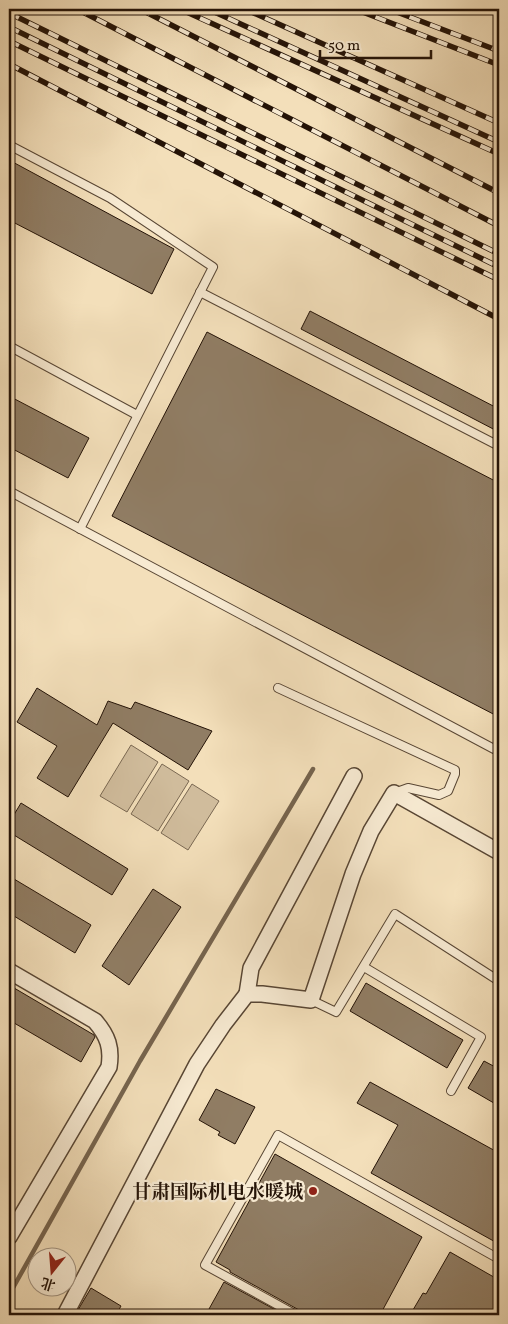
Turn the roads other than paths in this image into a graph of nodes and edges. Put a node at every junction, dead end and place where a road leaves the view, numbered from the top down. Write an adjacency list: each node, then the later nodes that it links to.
1 (9, 145): 2 (lane)
2 (200, 292): 4 (lane); 5 (lane)
3 (9, 346): 4 (lane)
4 (138, 415): 7 (lane)
5 (499, 446)
6 (9, 491): 7 (lane)
7 (80, 529): 9 (lane)
8 (278, 688): 11 (lane)
9 (499, 749)
10 (354, 776): 16 (street)
11 (394, 793): 12 (street); 17 (street)
12 (499, 852)
13 (364, 967): 15 (lane); 17 (lane); 18 (lane)
14 (9, 972): 19 (street)
15 (499, 981)
16 (247, 994): 17 (street); 21 (street)
17 (311, 1000)
18 (451, 1091)
19 (9, 1237)
20 (499, 1259): 22 (lane)
21 (65, 1315)
22 (296, 1315)

